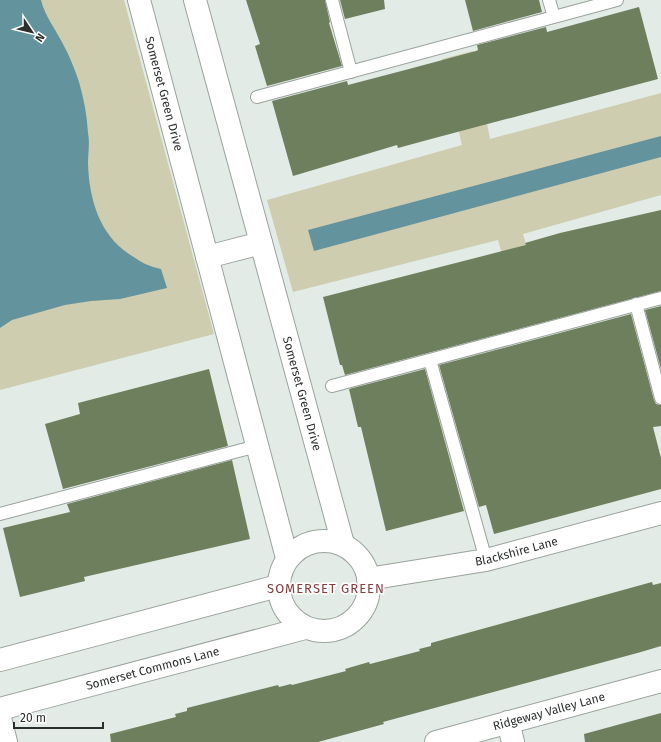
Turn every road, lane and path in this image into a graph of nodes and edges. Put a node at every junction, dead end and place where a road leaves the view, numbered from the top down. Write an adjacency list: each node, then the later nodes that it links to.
1 (139, 0): 10 (street, Somerset Green Drive)
2 (195, 0): 9 (street, Somerset Green Drive)
3 (332, 0): 7 (lane)
4 (550, 0): 6 (lane)
5 (617, 0): 6 (lane)
6 (554, 17): 7 (lane)
7 (351, 72): 8 (lane)
8 (257, 97)
9 (261, 243): 10 (street); 19 (street, Somerset Green Drive)
10 (207, 257): 16 (street, Somerset Green Drive)
11 (661, 298): 12 (lane)
12 (636, 304): 13 (lane); 15 (lane)
13 (430, 360): 14 (lane); 21 (lane)
14 (332, 386)
15 (661, 398)
16 (257, 446): 18 (lane); 20 (street, Somerset Green Drive)
17 (661, 513): 21 (street, Blackshire Lane)
18 (0, 514)
19 (343, 544): 20 (street); 22 (street)
20 (287, 558): 23 (street)
21 (486, 560): 22 (street, Blackshire Lane)
22 (368, 579): 24 (street)
23 (278, 586): 24 (street); 25 (street)
24 (305, 628): 27 (street, Somerset Commons Lane)
25 (0, 660)
26 (661, 681): 29 (street, Ridgeway Valley Lane)
27 (0, 709)
28 (0, 718): 30 (street)
29 (511, 732): 31 (street, Ridgeway Valley Lane)
30 (6, 742)
31 (436, 742)

